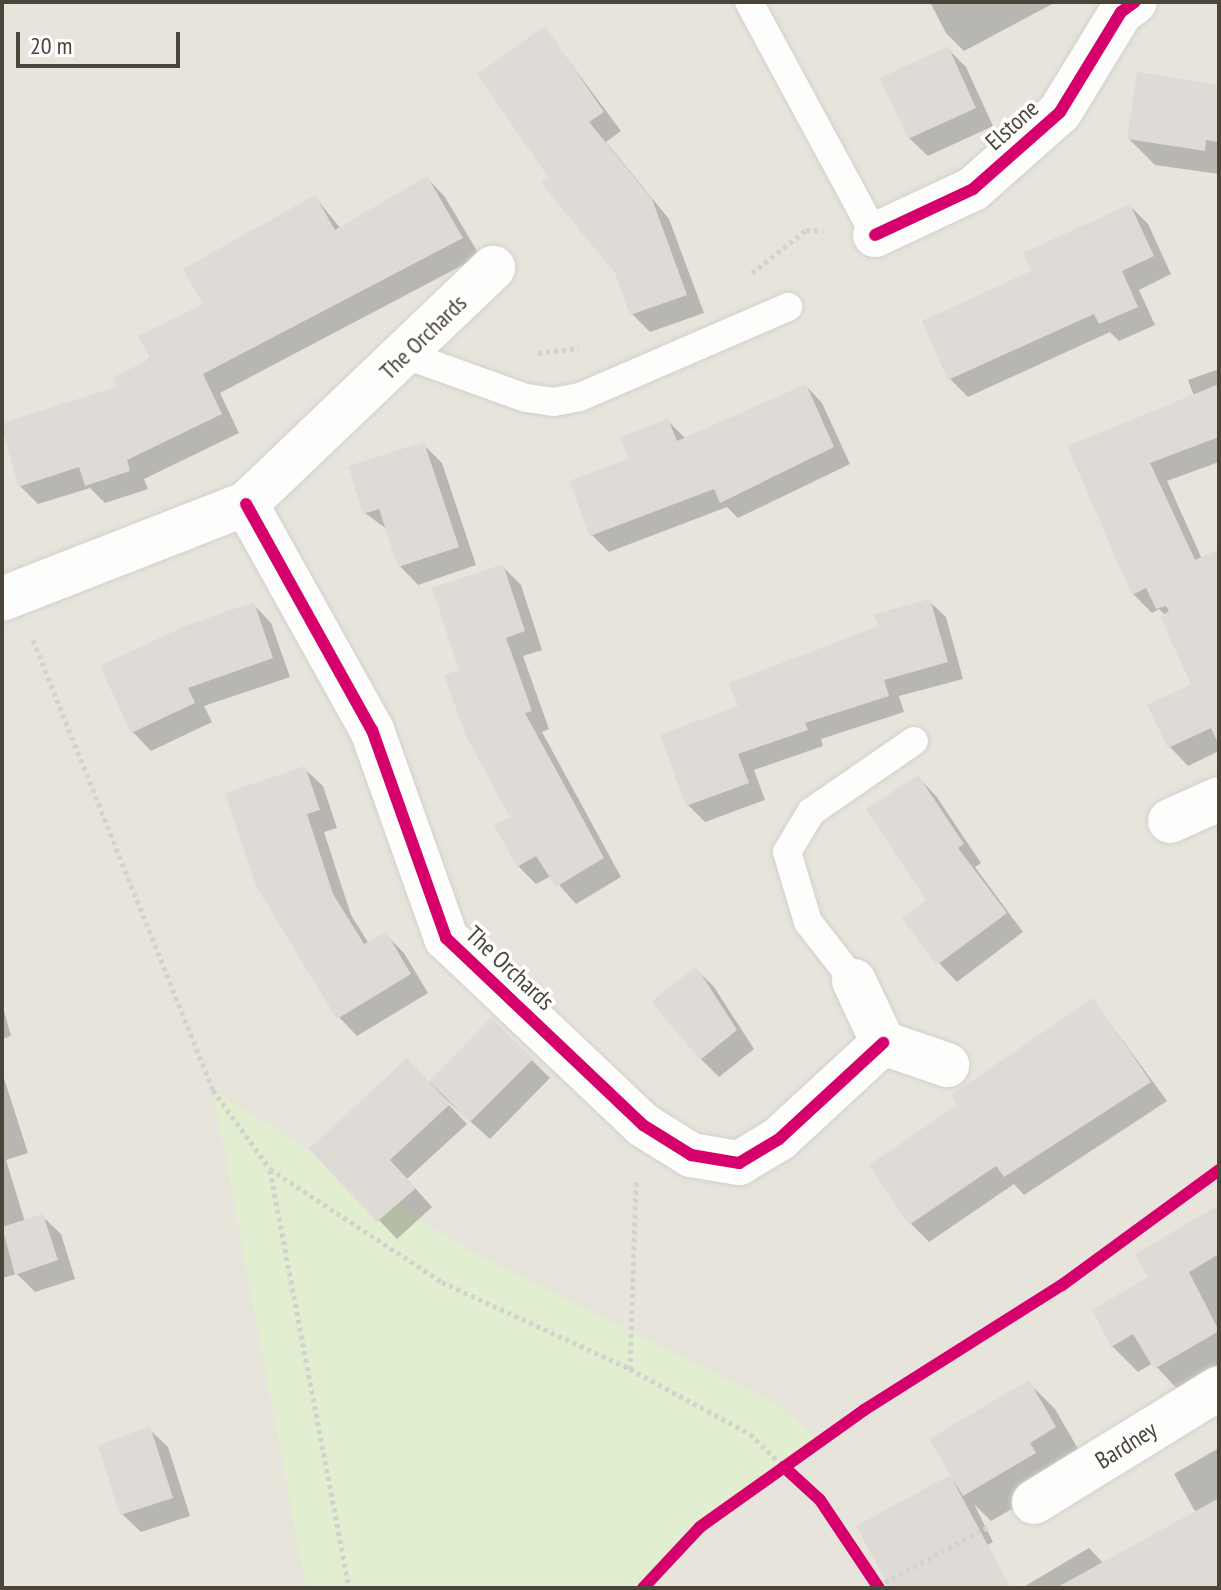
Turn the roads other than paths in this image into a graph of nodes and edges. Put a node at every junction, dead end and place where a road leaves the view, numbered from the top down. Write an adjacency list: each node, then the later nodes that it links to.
1 (749, 2): 3 (lane)
2 (1135, 2): 3 (street, Elstone)
3 (875, 235)
4 (493, 268): 6 (street, The Orchards)
5 (788, 307): 6 (lane)
6 (406, 355): 7 (street, The Orchards)
7 (246, 504): 8 (street, The Orchards); 13 (street, The Orchards)
8 (9, 597)
9 (914, 741): 12 (lane)
10 (1219, 799): 11 (street)
11 (1170, 821)
12 (854, 981): 13 (street)
13 (883, 1043): 14 (street)
14 (947, 1065)
15 (1219, 1388): 16 (street, Bardney)
16 (1034, 1502)

